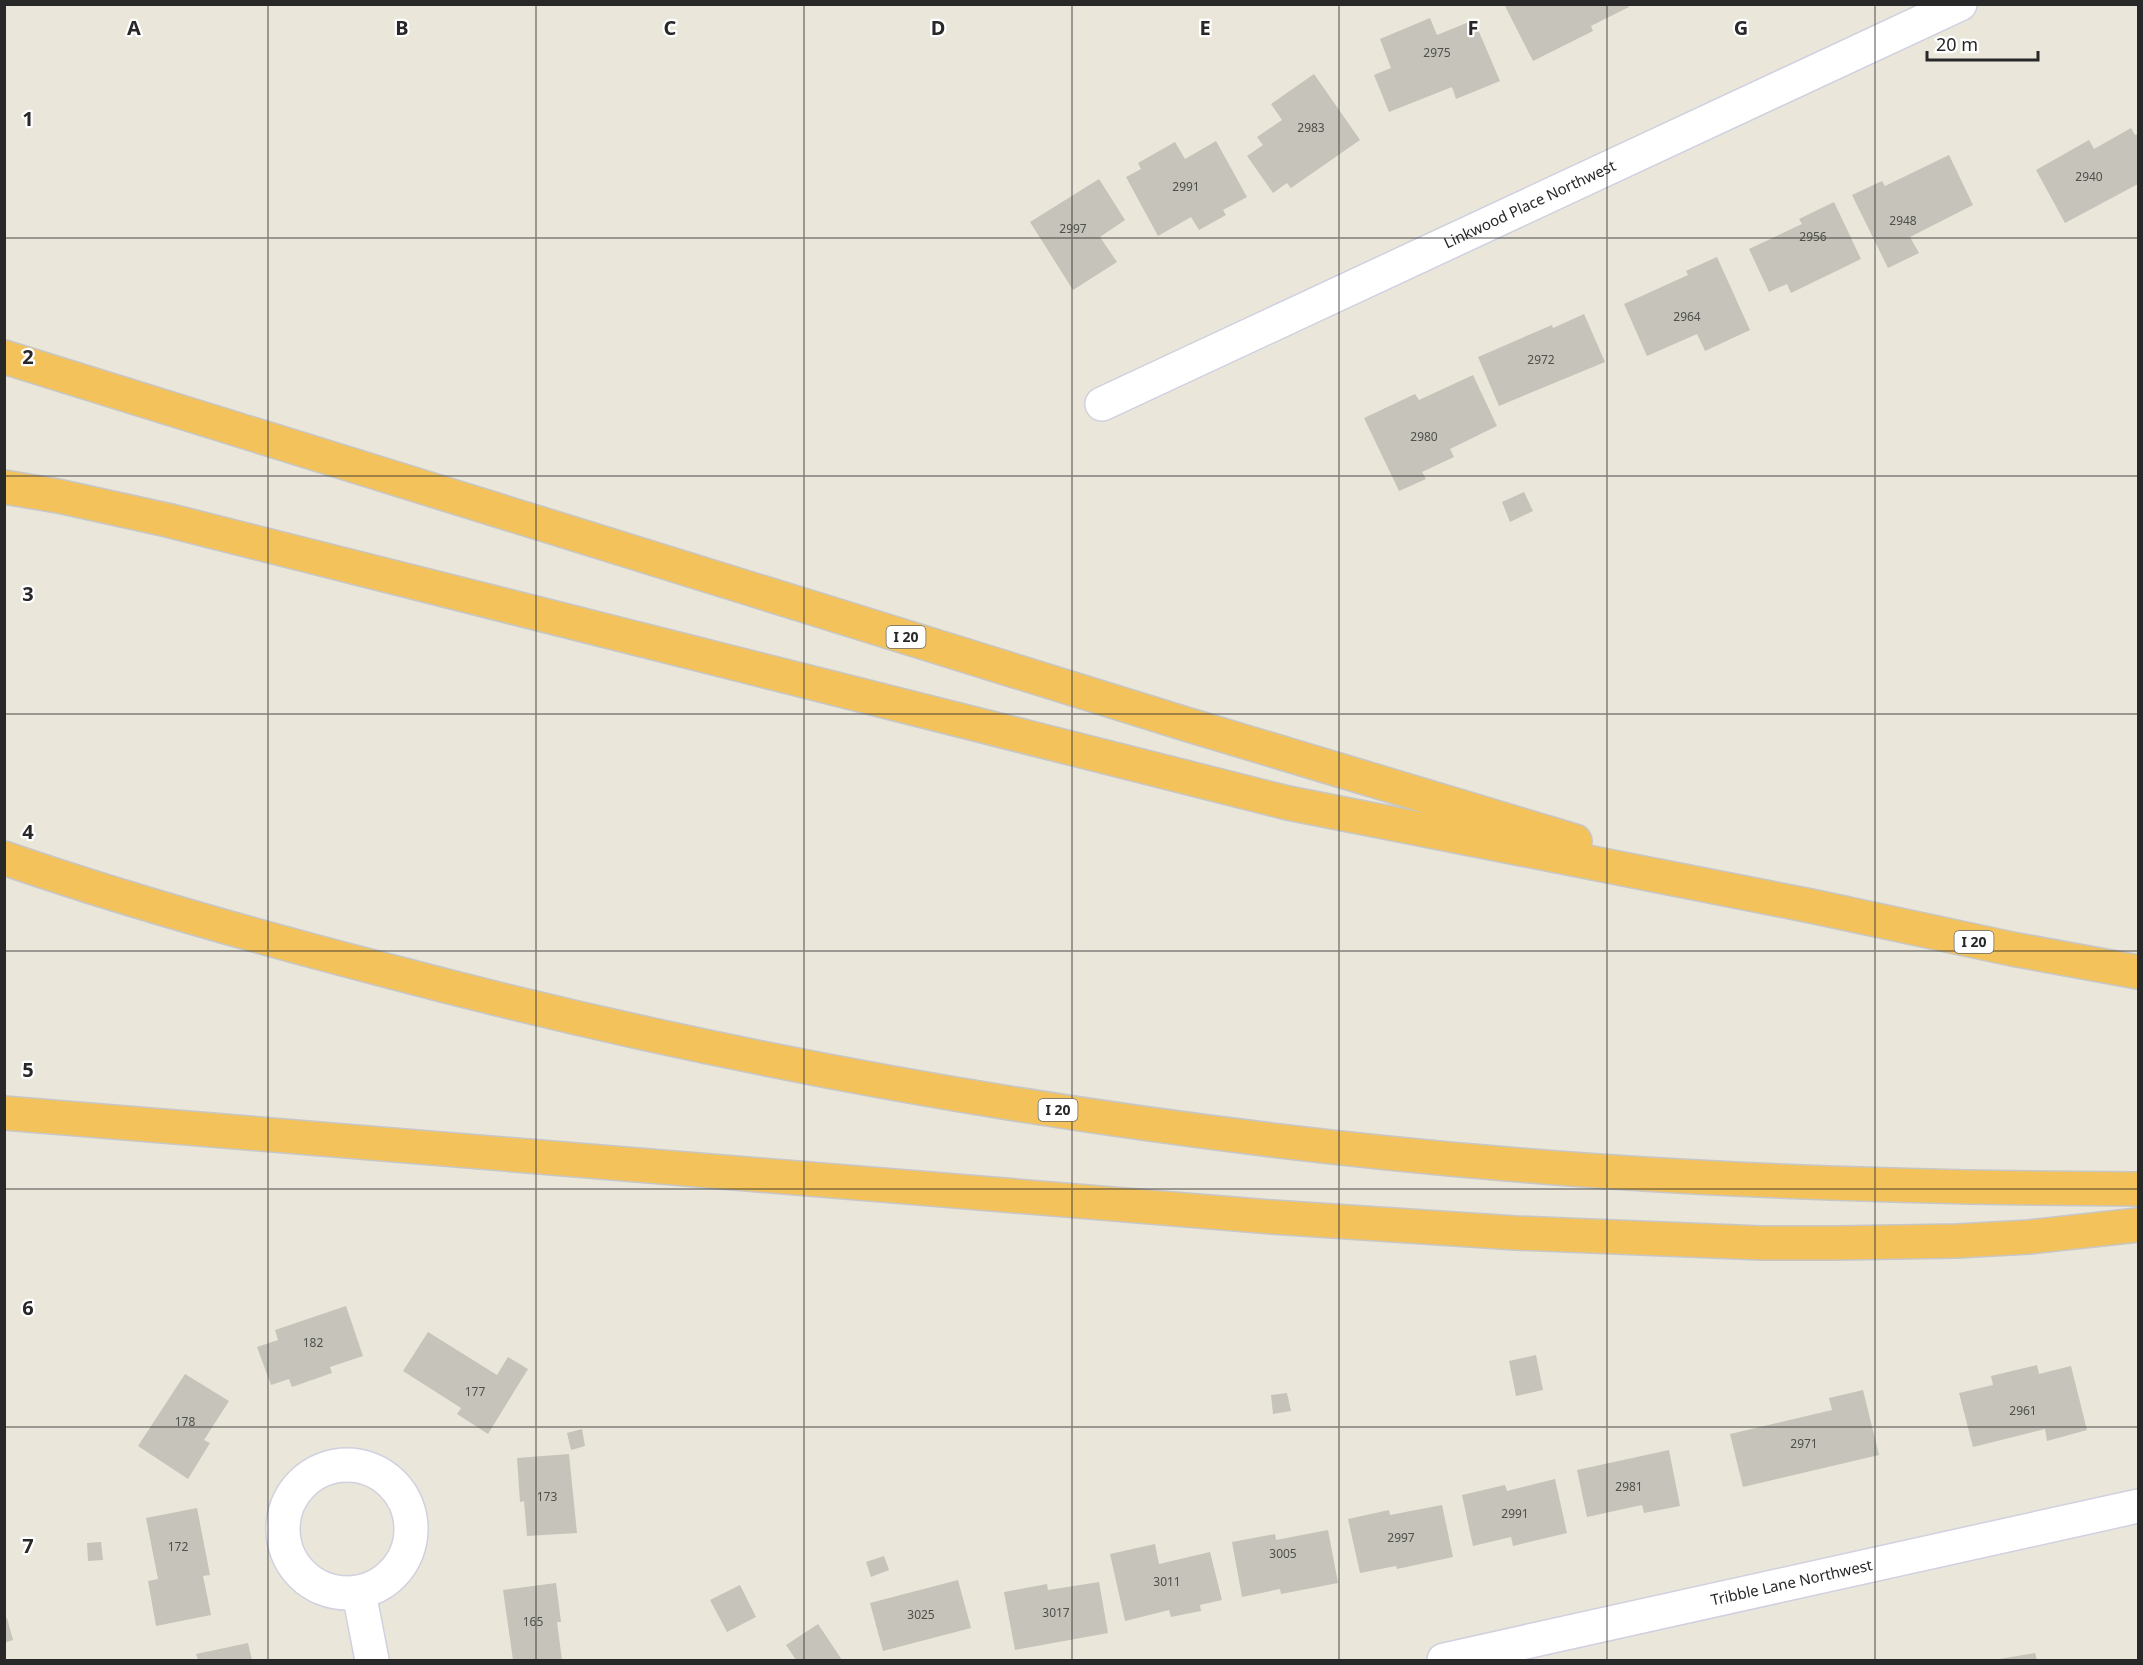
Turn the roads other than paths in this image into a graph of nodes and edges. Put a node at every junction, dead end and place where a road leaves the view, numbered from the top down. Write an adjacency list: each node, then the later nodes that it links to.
1 (1960, 4): 3 (street, Linkwood Place Northwest)
2 (4, 357): 6 (highway, I 20)
3 (1102, 404)
4 (4, 487): 6 (highway)
5 (4, 858): 9 (highway, I 20)
6 (1811, 906): 7 (highway, I 20)
7 (2139, 972)
8 (4, 1113): 10 (highway)
9 (2139, 1189)
10 (2139, 1225)
11 (2139, 1506): 14 (street, Tribble Lane Northwest)
12 (359, 1593): 13 (street)
13 (372, 1660)
14 (1444, 1660)

